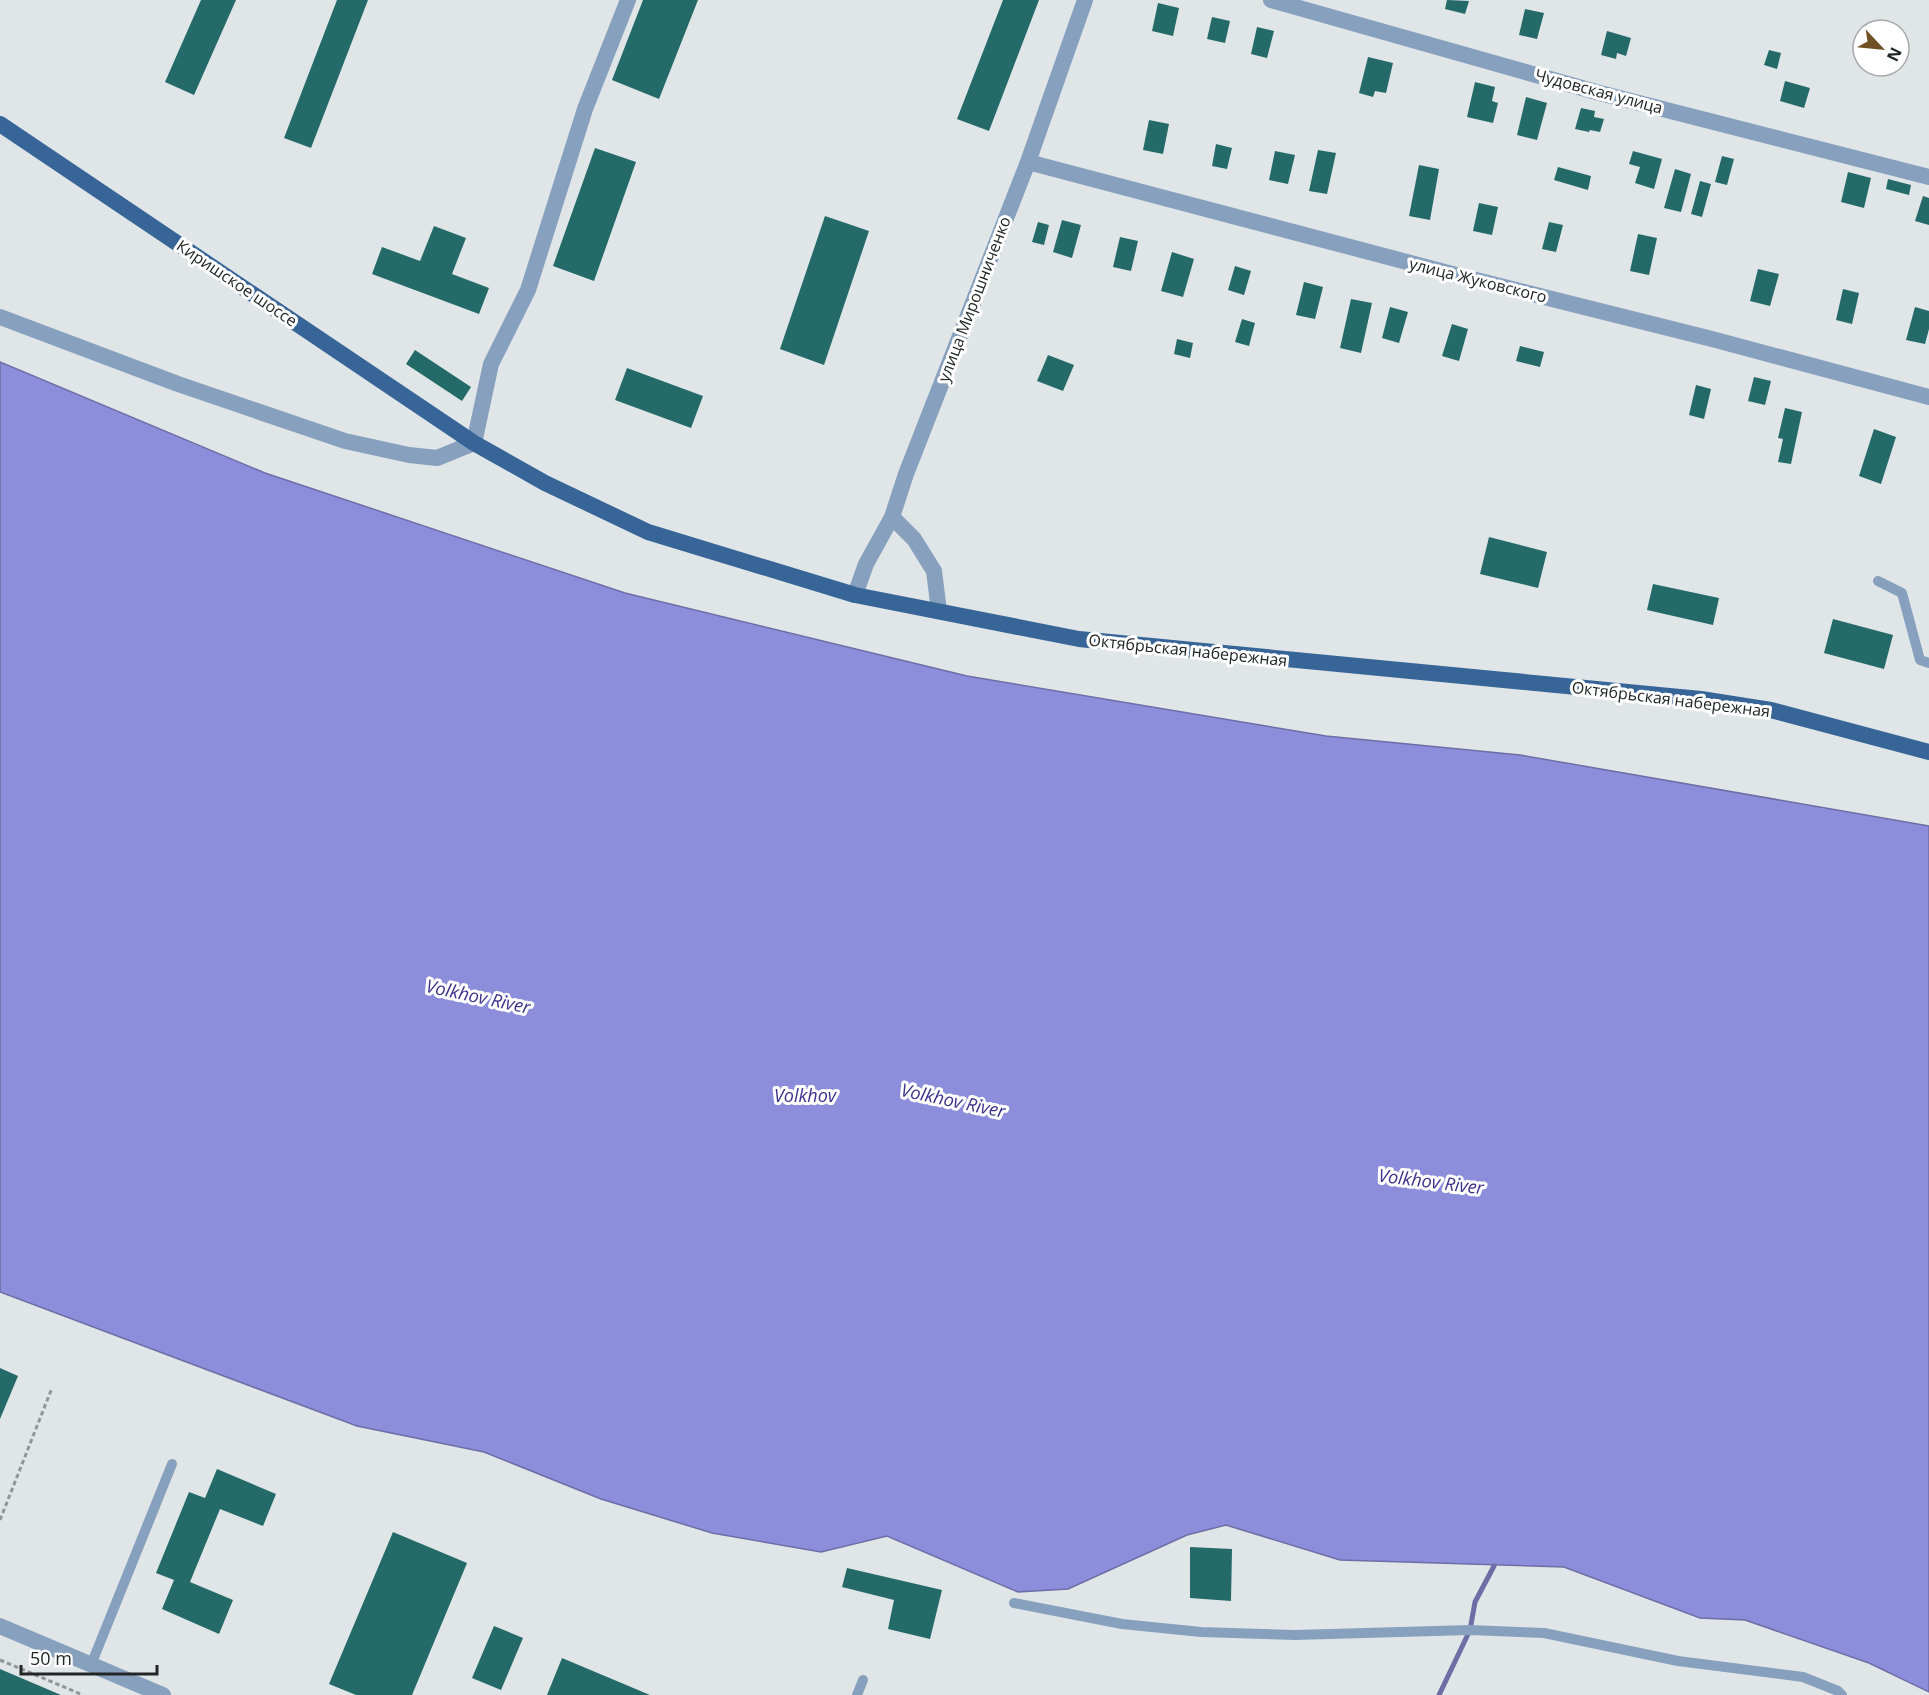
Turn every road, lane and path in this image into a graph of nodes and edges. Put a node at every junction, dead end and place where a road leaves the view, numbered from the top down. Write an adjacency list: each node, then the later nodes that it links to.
1 (628, 0): 9 (street)
2 (1085, 0): 5 (street, улица Мирошниченко)
3 (1271, 0): 6 (street, Чудовская улица)
4 (0, 124): 9 (main road, Киришское шоссе)
5 (1028, 162): 8 (street, улица Жуковского); 10 (street, улица Мирошниченко)
6 (1929, 177)
7 (0, 317): 9 (street)
8 (1929, 397)
9 (474, 443): 12 (main road, Октябрьская набережная)
10 (892, 517): 12 (street, улица Мирошниченко); 13 (street)
11 (1878, 581): 14 (lane)
12 (855, 595): 13 (main road, Октябрьская набережная)
13 (939, 611): 15 (main road, Октябрьская набережная)
14 (1929, 663)
15 (1928, 747)
16 (52, 1388): 18 (path)
17 (172, 1464): 22 (lane)
18 (0, 1520)
19 (1014, 1603): 27 (lane)
20 (0, 1626): 22 (street)
21 (0, 1660): 24 (path)
22 (92, 1665): 25 (street)
23 (863, 1680): 26 (lane)
24 (83, 1695)
25 (163, 1695)
26 (857, 1695)
27 (1842, 1695)

